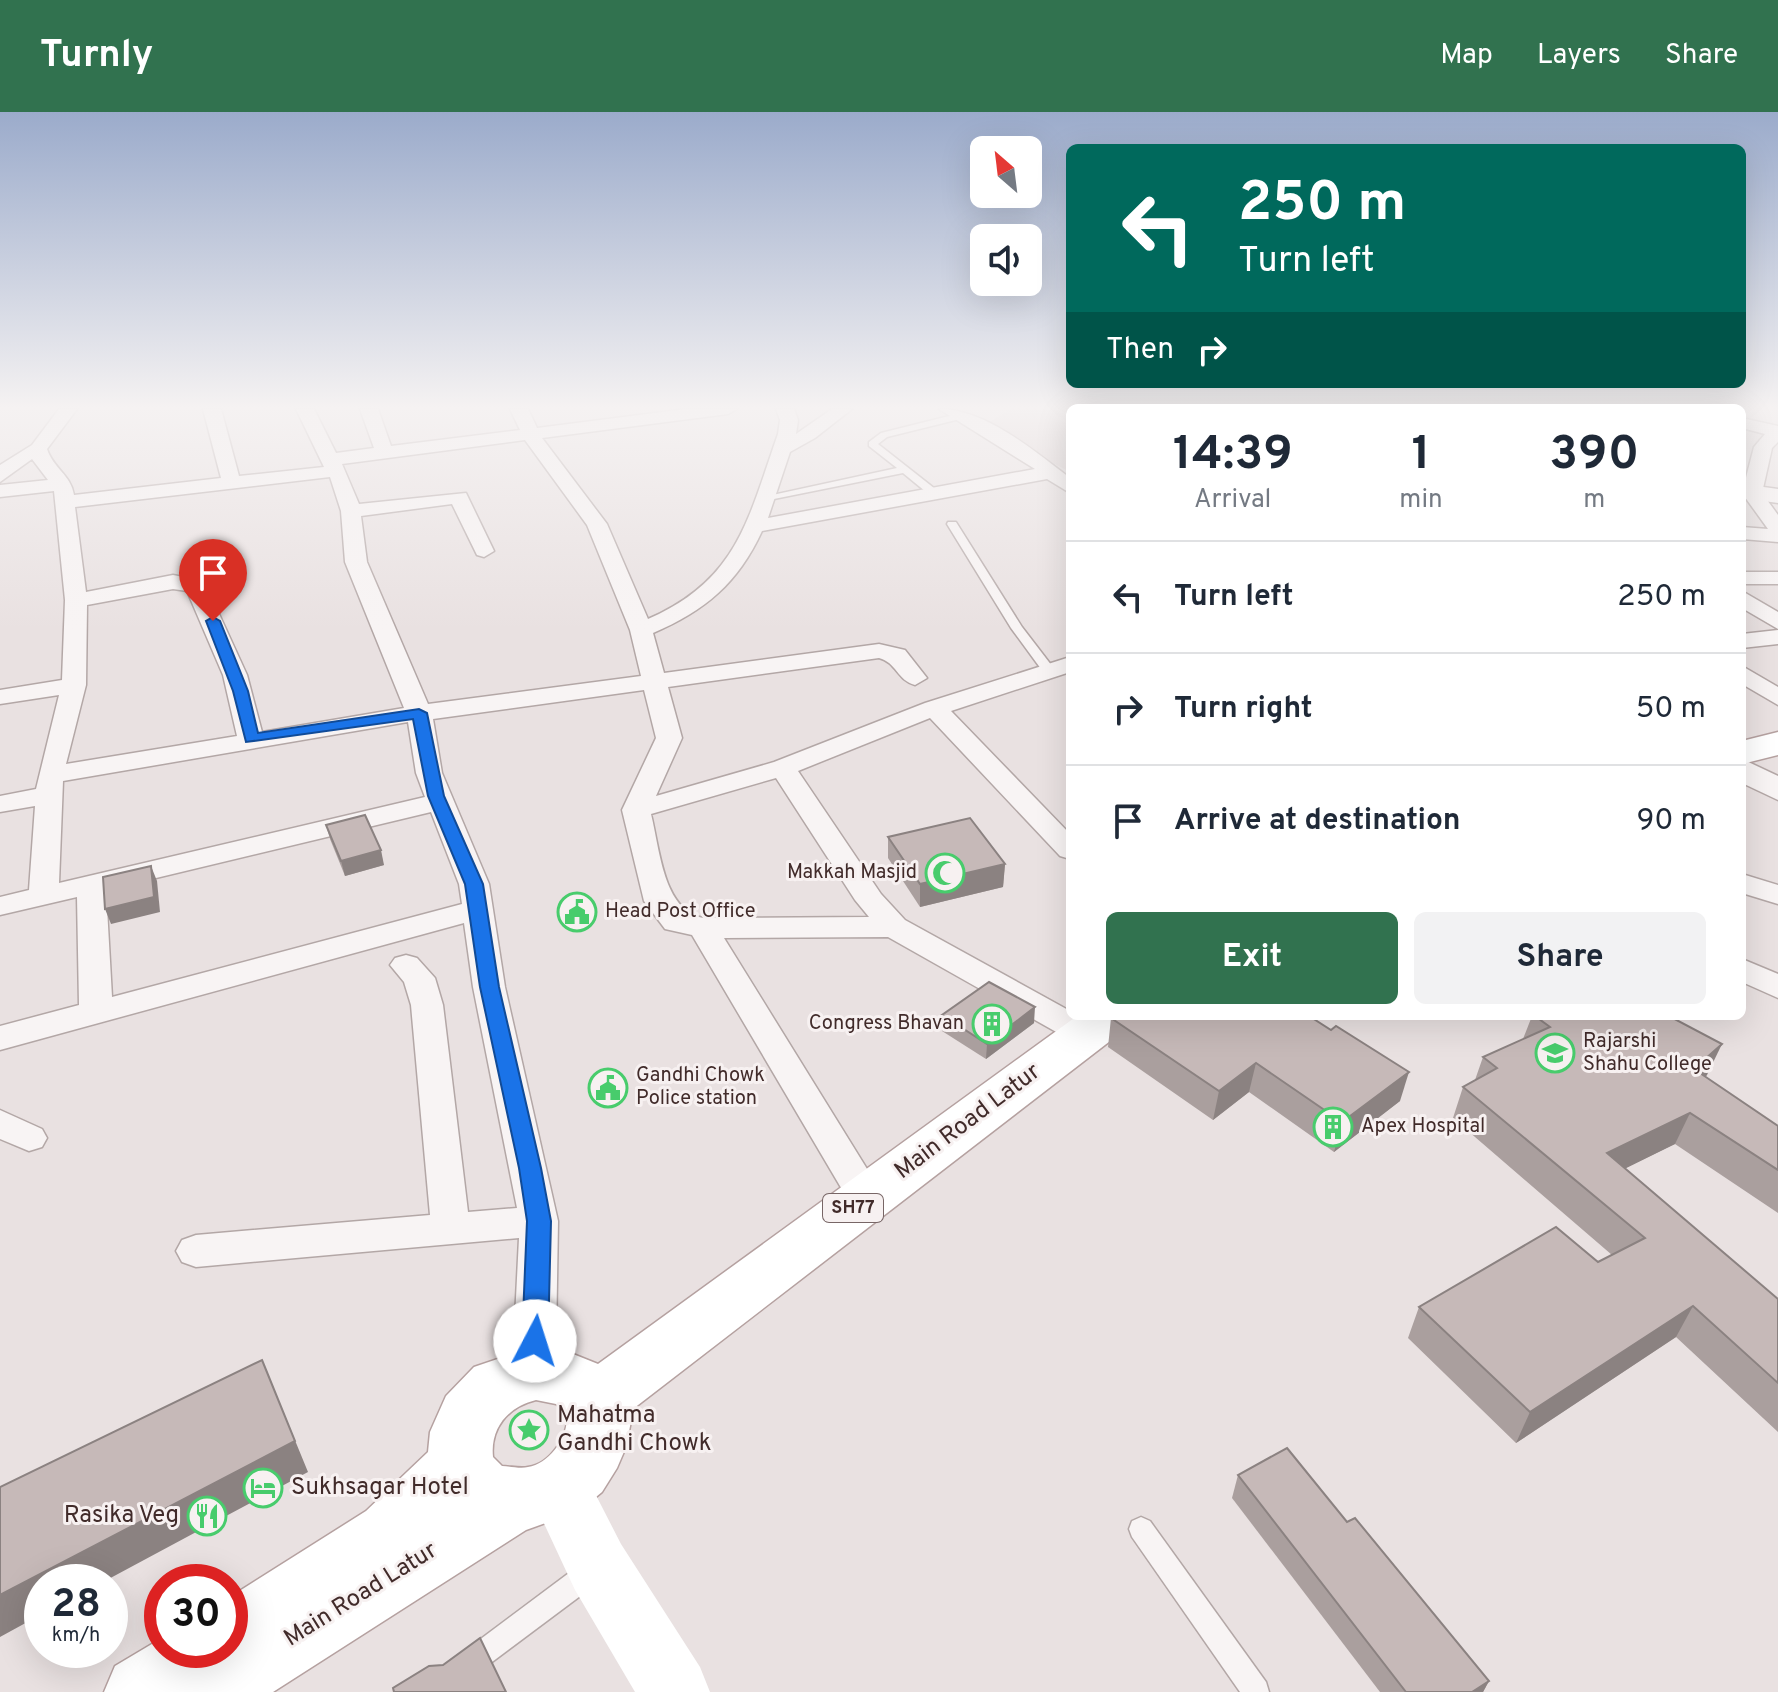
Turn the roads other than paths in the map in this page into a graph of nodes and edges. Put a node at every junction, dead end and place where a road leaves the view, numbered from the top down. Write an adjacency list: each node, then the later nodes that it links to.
1 (56, 483): 11 (street)
2 (220, 483): 11 (street)
3 (340, 483): 15 (street)
4 (566, 483): 27 (street)
5 (770, 483): 14 (street)
6 (840, 483): 14 (lane)
7 (920, 483): 12 (lane)
8 (995, 483): 12 (street)
9 (0, 491): 11 (street)
10 (1747, 492): 13 (street); 18 (street)
11 (64, 493): 24 (street)
12 (935, 494): 17 (street)
13 (1778, 496)
14 (764, 498): 17 (street)
15 (351, 511): 21 (street); 38 (street)
16 (952, 524): 30 (lane)
17 (753, 527): 27 (street)
18 (1778, 529)
19 (1746, 533): 20 (street)
20 (1778, 536)
21 (484, 551)
22 (1746, 578): 23 (street)
23 (1778, 578)
24 (76, 600): 34 (street); 39 (street)
25 (1746, 601): 26 (street)
26 (1778, 622)
27 (641, 630): 33 (street)
28 (1778, 637): 29 (street)
29 (1746, 641)
30 (1059, 667): 37 (street)
31 (1746, 676): 36 (street)
32 (915, 678): 33 (street)
33 (657, 681): 38 (street); 48 (street)
34 (74, 685): 35 (street); 44 (street)
35 (0, 697)
36 (1778, 698)
37 (934, 708): 42 (street); 49 (street)
38 (419, 713): 39 (street); 46 (street)
39 (251, 739): 44 (street)
40 (1778, 743): 41 (main road)
41 (1746, 752)
42 (783, 768): 48 (street); 56 (street)
43 (1746, 771): 45 (street)
44 (49, 785): 47 (street); 53 (street)
45 (1778, 790)
46 (440, 802): 51 (street); 55 (street)
47 (0, 804)
48 (636, 810): 57 (street)
49 (1066, 846)
50 (1746, 884): 52 (street)
51 (91, 885): 53 (street); 61 (street)
52 (1778, 895)
53 (44, 896): 54 (street)
54 (0, 906)
55 (476, 910): 61 (street); 66 (street)
56 (894, 927): 57 (street); 62 (street)
57 (703, 928): 65 (street)
58 (406, 965): 67 (street)
59 (1746, 971): 60 (street)
60 (1778, 987)
61 (96, 1010): 64 (street)
62 (1066, 1010)
63 (1098, 1025): 65 (main road, Main Road Latur / SH77)
64 (0, 1038)
65 (866, 1198): 70 (main road, Main Road Latur / SH77)
66 (539, 1221): 67 (street); 69 (street)
67 (451, 1229): 68 (street)
68 (196, 1251)
69 (513, 1378): 70 (main road); 71 (main road)
70 (596, 1401): 71 (main road)
71 (511, 1483): 73 (main road); 74 (main road, Main Road Latur); 78 (main road, Main Road Latur)
72 (1141, 1529): 80 (lane)
73 (598, 1567): 76 (lane); 79 (main road)
74 (248, 1626)
75 (180, 1668): 77 (main road)
76 (455, 1674)
77 (141, 1692)
78 (206, 1692)
79 (675, 1692)
80 (1256, 1692)

